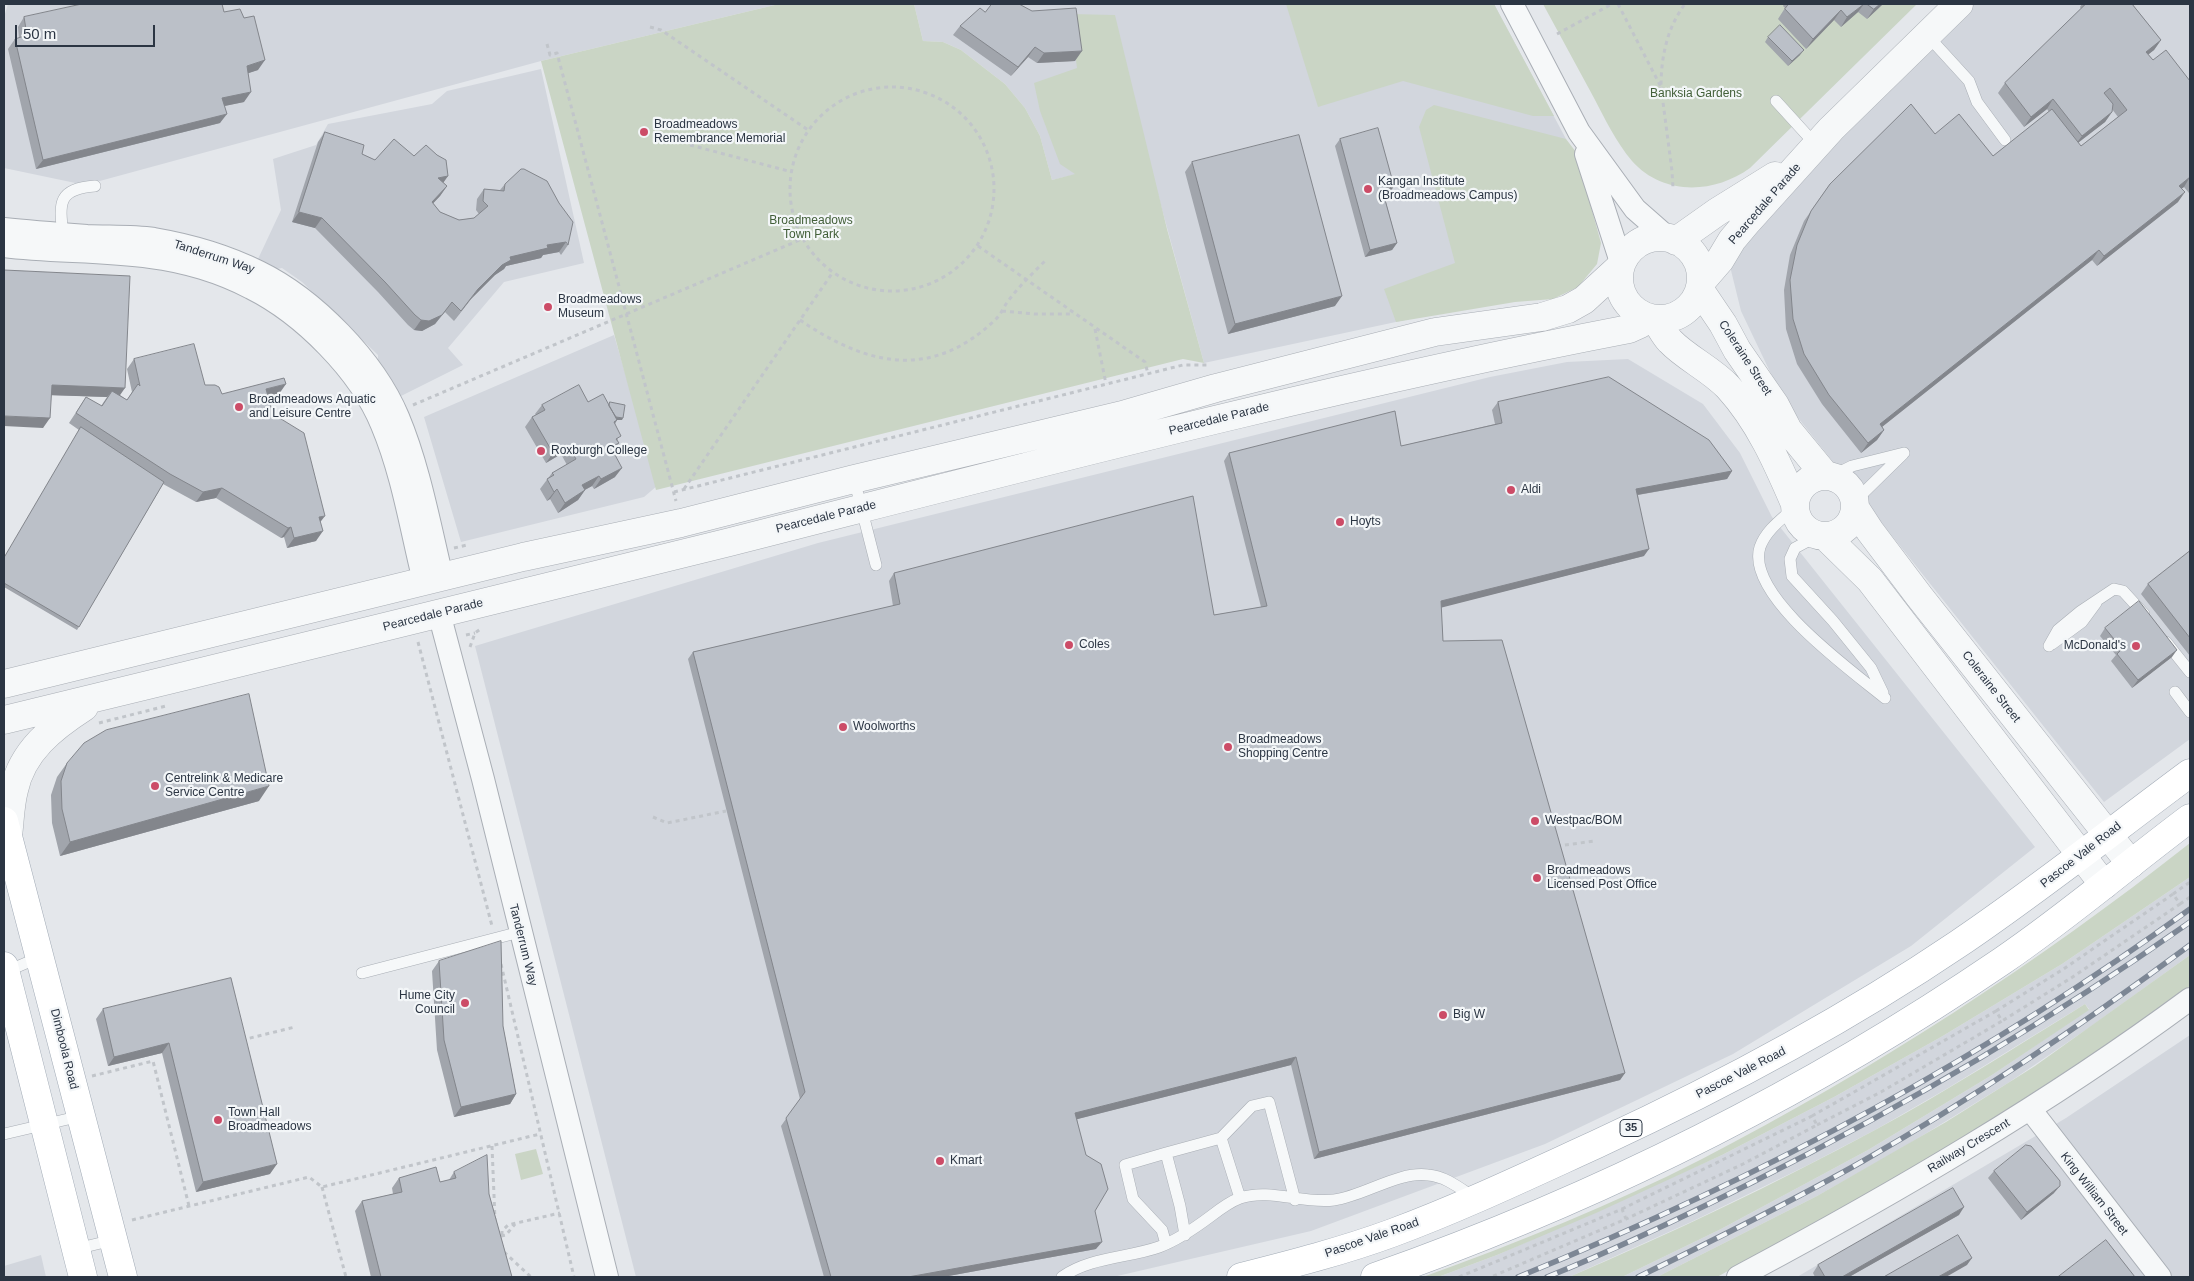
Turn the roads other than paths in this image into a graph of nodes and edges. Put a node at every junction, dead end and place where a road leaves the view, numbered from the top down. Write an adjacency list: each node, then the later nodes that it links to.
1 (1512, 4): 5 (street)
2 (1959, 4): 3 (street, Pearcedale Parade)
3 (1927, 34): 6 (street, Pearcedale Parade); 7 (lane)
4 (1776, 101): 6 (lane)
5 (1580, 132): 11 (street); 13 (street)
6 (1821, 139): 11 (street, Pearcedale Parade); 14 (street, Pearcedale Parade)
7 (2005, 140)
8 (95, 186): 10 (lane)
9 (4, 230): 10 (street, Tanderrum Way)
10 (63, 235): 23 (street, Tanderrum Way)
11 (1672, 240): 13 (street); 14 (street)
12 (4, 246): 23 (street, Tanderrum Way)
13 (1621, 266): 15 (street); 17 (street)
14 (1700, 286): 15 (street); 16 (street, Coleraine Street)
15 (1651, 318): 19 (street); 20 (street, Pearcedale Parade)
16 (1829, 476): 18 (street); 18 (lane); 19 (street)
17 (854, 479): 20 (lane); 23 (street)
18 (1855, 504): 21 (street); 37 (street, Coleraine Street)
19 (1795, 505): 21 (street); 21 (lane)
20 (860, 508): 22 (lane); 24 (street, Pearcedale Parade)
21 (1822, 536): 38 (street)
22 (876, 565)
23 (434, 570): 24 (street, Tanderrum Way); 27 (street)
24 (439, 613): 31 (street, Pearcedale Parade); 41 (street, Tanderrum Way)
25 (2049, 646): 28 (lane)
26 (4, 663): 27 (street)
27 (59, 669): 29 (street)
28 (2190, 672)
29 (4, 684)
30 (2175, 692): 32 (lane)
31 (98, 698): 33 (street, Pearcedale Parade); 36 (street)
32 (2190, 712)
33 (4, 720)
34 (2190, 773): 37 (main road, Pascoe Vale Road / 35)
35 (2190, 818): 39 (main road)
36 (6, 828): 42 (main road, Dimboola Road)
37 (2108, 835): 38 (main road, Pascoe Vale Road / 35); 39 (street, Coleraine Street)
38 (2082, 856): 40 (street); 53 (main road, Pascoe Vale Road / 35)
39 (2131, 864): 40 (main road)
40 (2104, 886): 64 (main road)
41 (520, 932): 44 (lane); 61 (street, Tanderrum Way)
42 (40, 957): 43 (lane); 47 (main road, Dimboola Road)
43 (4, 970): 48 (main road)
44 (362, 972)
45 (2190, 999): 46 (street, Railway Crescent)
46 (2030, 1109): 65 (street, Railway Crescent); 66 (street, King William Street)
47 (81, 1116): 48 (lane); 55 (main road, Dimboola Road)
48 (45, 1125): 49 (lane); 58 (main road)
49 (4, 1134)
50 (1221, 1138): 51 (lane); 52 (lane); 54 (lane)
51 (1166, 1153): 56 (lane); 57 (lane)
52 (1240, 1198): 54 (lane); 56 (lane)
53 (1477, 1199): 54 (lane); 63 (main road, Pascoe Vale Road / 35)
54 (1295, 1200)
55 (125, 1229): 58 (lane); 60 (main road, Dimboola Road)
56 (1185, 1235): 57 (lane)
57 (1166, 1244): 62 (lane)
58 (76, 1249): 59 (main road)
59 (83, 1277)
60 (123, 1277)
61 (607, 1277)
62 (1062, 1277)
63 (1241, 1277)
64 (1375, 1277)
65 (1738, 1277)
66 (2160, 1277)

